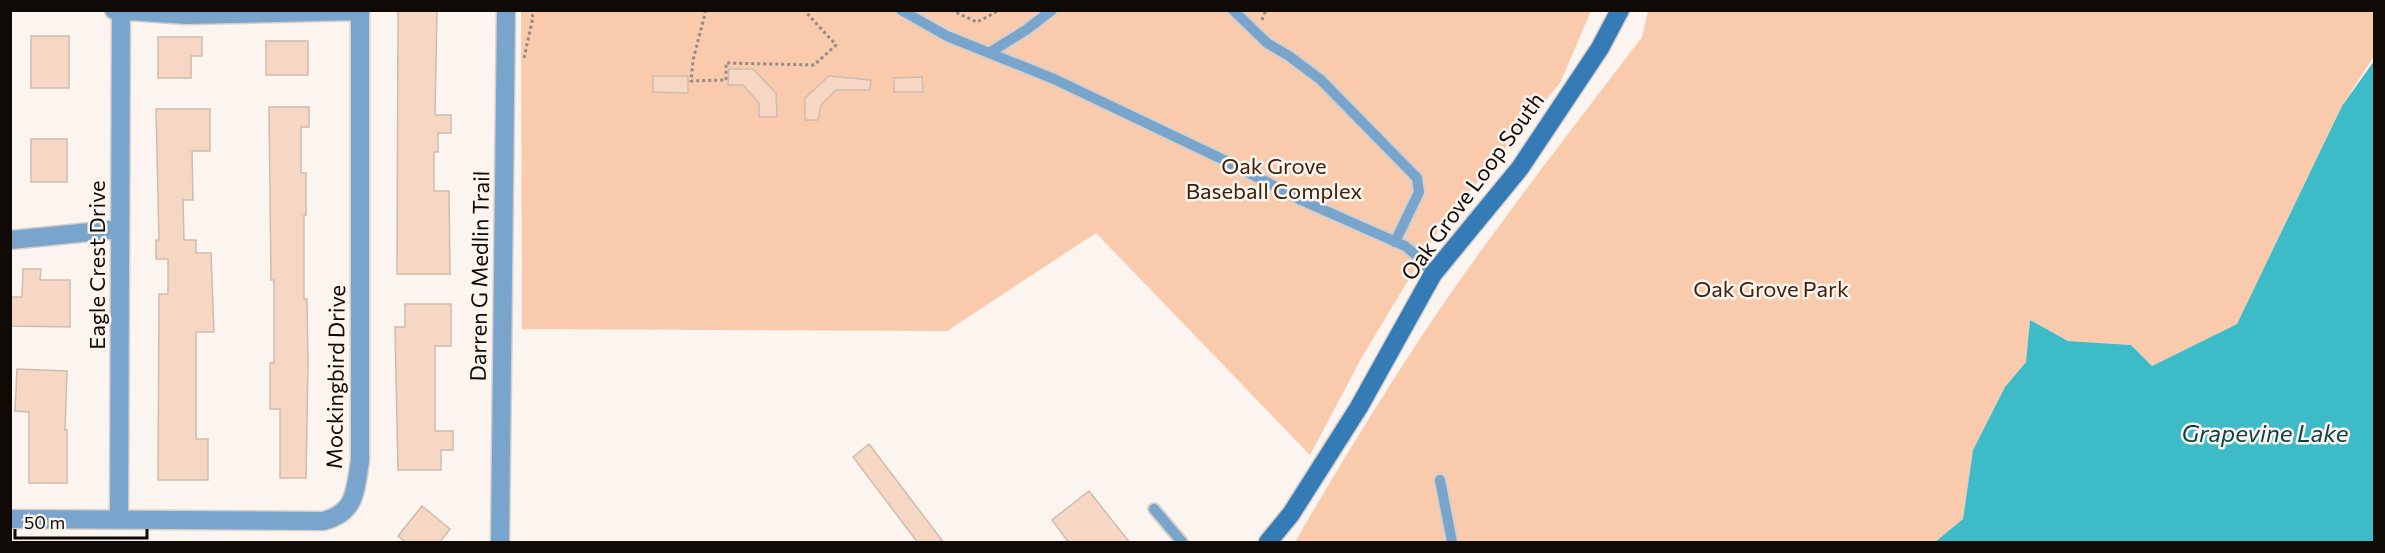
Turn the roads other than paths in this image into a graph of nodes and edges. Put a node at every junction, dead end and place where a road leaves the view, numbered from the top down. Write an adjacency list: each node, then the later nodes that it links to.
1 (506, 10): 17 (street, Darren G Medlin Trail)
2 (901, 10): 8 (lane)
3 (1052, 10): 8 (lane)
4 (1233, 10): 11 (lane)
5 (1620, 10): 12 (street, Oak Grove Loop South)
6 (117, 11): 7 (street); 9 (street, Eagle Crest Drive)
7 (360, 11): 16 (street, Mockingbird Drive)
8 (989, 53): 11 (lane)
9 (120, 229): 10 (street); 16 (street, Eagle Crest Drive)
10 (10, 240)
11 (1395, 242): 12 (lane)
12 (1433, 274): 19 (street, Oak Grove Loop South)
13 (1440, 480): 20 (lane)
14 (1154, 509): 18 (lane)
15 (10, 519): 16 (street, Mockingbird Drive)
16 (119, 519)
17 (500, 543)
18 (1182, 543)
19 (1268, 543)
20 (1452, 543)

